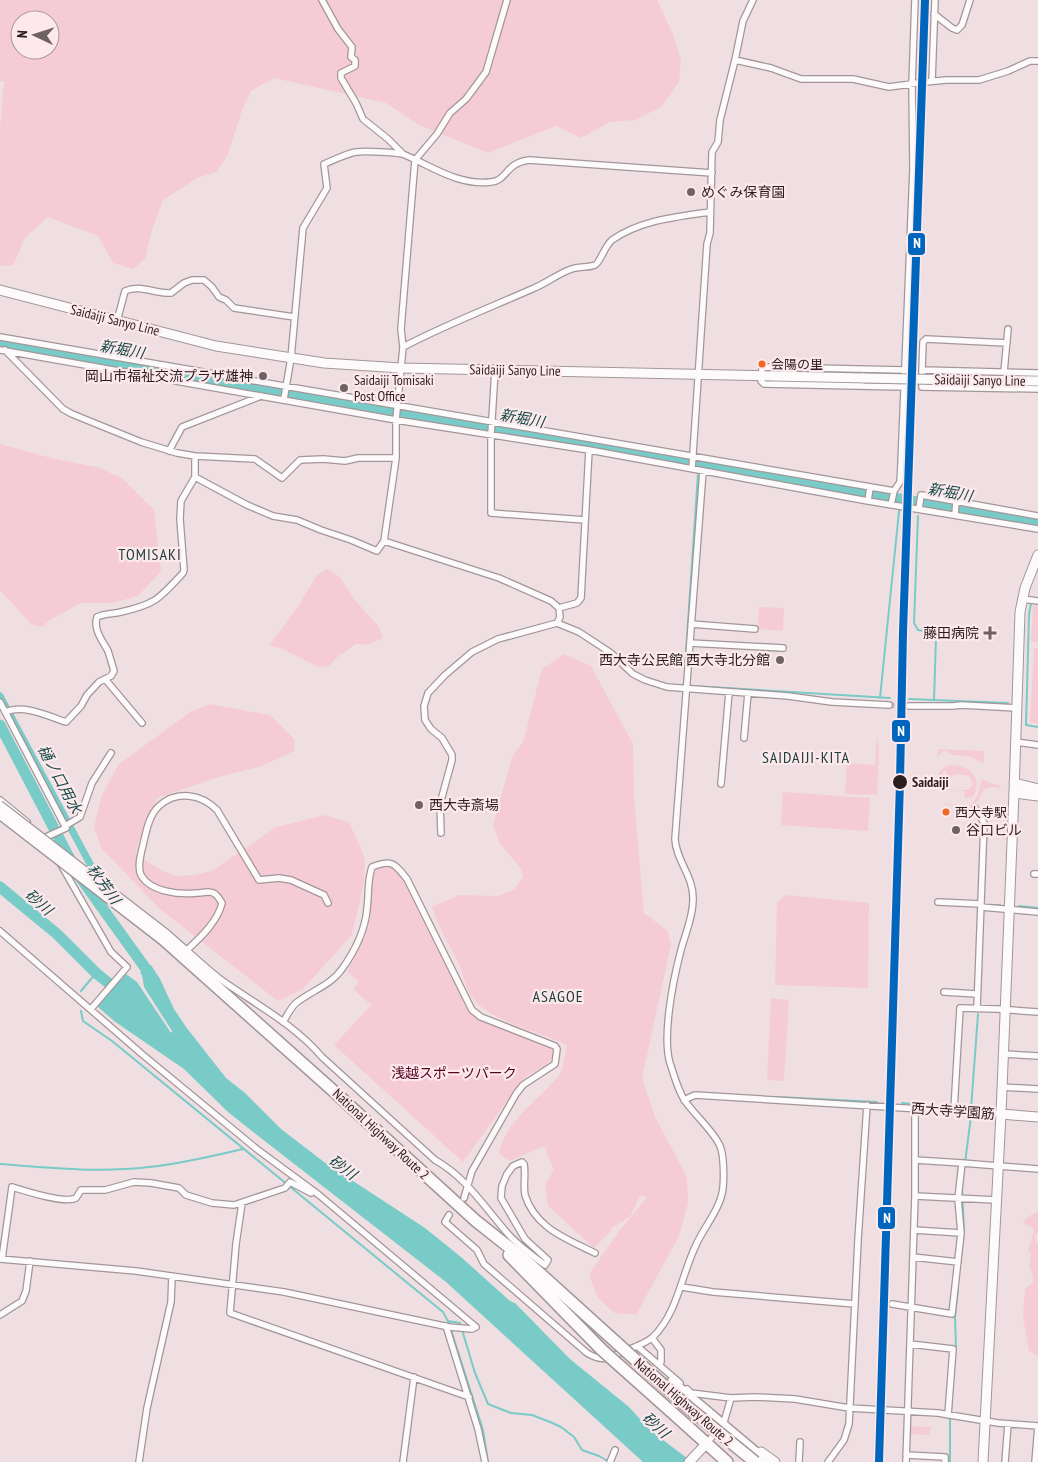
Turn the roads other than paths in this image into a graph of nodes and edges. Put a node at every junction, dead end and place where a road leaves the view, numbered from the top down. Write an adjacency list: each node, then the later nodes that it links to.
1 (322, 0): 11 (street)
2 (507, 0): 12 (street)
3 (753, 0): 8 (street)
4 (915, 0): 10 (street)
5 (935, 0): 7 (street)
6 (970, 0): 7 (street)
7 (934, 14): 9 (street)
8 (735, 60): 10 (street); 13 (street)
9 (1038, 62)
10 (915, 83): 30 (street)
11 (404, 154): 12 (street); 16 (street)
12 (415, 160): 13 (street); 22 (street)
13 (712, 173): 14 (street)
14 (710, 212): 22 (street); 34 (street)
15 (0, 290): 17 (main road, Saidaiji Sanyo Line)
16 (294, 317): 17 (street); 25 (street)
17 (118, 320): 25 (main road, Saidaiji Sanyo Line)
18 (1008, 329): 21 (street)
19 (0, 337): 20 (street)
20 (18, 342): 24 (street); 26 (street)
21 (1007, 342): 31 (street); 32 (street)
22 (402, 347): 27 (street)
23 (3, 350): 24 (street); 49 (street)
24 (17, 351): 28 (street)
25 (291, 358): 27 (main road, Saidaiji Sanyo Line); 38 (street)
26 (132, 361): 28 (street); 38 (street)
27 (401, 368): 29 (main road, Saidaiji Sanyo Line); 42 (street)
28 (131, 370): 40 (street)
29 (495, 370): 34 (main road, Saidaiji Sanyo Line); 44 (street)
30 (904, 370): 35 (street); 37 (street)
31 (922, 370): 32 (street); 39 (street)
32 (1004, 372): 33 (street)
33 (1038, 373)
34 (699, 374): 35 (main road, Saidaiji Sanyo Line); 51 (street)
35 (762, 376): 36 (main road, Saidaiji Sanyo Line, bridge); 37 (street)
36 (1038, 381)
37 (904, 387): 59 (street)
38 (287, 388): 41 (street); 42 (street)
39 (1038, 389)
40 (261, 396): 41 (street); 49 (street)
41 (285, 398): 43 (street)
42 (398, 407): 43 (street); 44 (street)
43 (396, 418): 46 (street); 52 (street)
44 (493, 423): 45 (street); 46 (street)
45 (544, 433): 47 (street); 51 (street)
46 (492, 434): 47 (street); 66 (street)
47 (543, 442): 48 (street)
48 (589, 450): 54 (street); 66 (street)
49 (169, 451): 50 (street)
50 (195, 456): 52 (street); 57 (street)
51 (694, 457): 53 (street); 54 (street)
52 (396, 458): 68 (street)
53 (741, 465): 56 (street); 58 (street)
54 (693, 468): 55 (street)
55 (703, 471): 56 (street); 74 (street)
56 (739, 476): 60 (street)
57 (195, 477): 68 (street); 78 (street)
58 (870, 488): 59 (street); 60 (street)
59 (893, 492): 62 (street)
60 (868, 500): 62 (street)
61 (956, 502): 63 (street); 64 (street); 65 (street)
62 (891, 503): 63 (street)
63 (919, 508): 64 (street)
64 (955, 514): 67 (street)
65 (1038, 516)
66 (585, 520): 72 (street)
67 (1038, 529)
68 (384, 541): 72 (street)
69 (1038, 556): 70 (main road)
70 (1022, 599): 71 (street); 85 (main road)
71 (1038, 601)
72 (559, 608): 73 (street)
73 (557, 623): 79 (street); 101 (street)
74 (691, 624): 75 (street); 76 (street)
75 (755, 628)
76 (690, 643): 77 (street); 79 (street)
77 (783, 648)
78 (105, 679): 86 (street); 87 (street)
79 (686, 688): 80 (street); 122 (street)
80 (729, 692): 81 (street); 92 (street)
81 (748, 693): 83 (street); 88 (street)
82 (0, 702): 86 (street)
83 (889, 705)
84 (909, 706): 85 (street)
85 (1017, 708): 89 (main road)
86 (8, 711): 100 (street)
87 (142, 723)
88 (744, 738)
89 (1016, 742): 90 (street); 93 (main road)
90 (1038, 745)
91 (111, 753): 100 (street)
92 (722, 784)
93 (1014, 788): 94 (main road); 95 (main road); 106 (main road)
94 (1038, 789)
95 (1038, 796)
96 (0, 800): 102 (street)
97 (0, 804): 109 (street, bridge)
98 (975, 808): 105 (street)
99 (0, 813): 109 (highway, National Highway Route 2, bridge)
100 (67, 825): 102 (street)
101 (441, 833)
102 (47, 837): 113 (street)
103 (938, 902): 105 (street)
104 (328, 903): 110 (street)
105 (981, 905): 106 (street); 112 (street)
106 (1009, 909): 107 (street); 115 (main road)
107 (1038, 912)
108 (0, 931): 113 (street)
109 (165, 936): 110 (street); 140 (highway, National Highway Route 2)
110 (188, 950): 117 (street)
111 (944, 992): 112 (street)
112 (977, 994): 114 (street)
113 (90, 1009): 133 (street)
114 (977, 1009): 115 (street); 125 (street)
115 (1005, 1009): 116 (street); 118 (main road)
116 (1038, 1012)
117 (283, 1022): 132 (street); 132 (street)
118 (1003, 1054): 119 (street); 120 (main road)
119 (1038, 1056)
120 (1001, 1087): 121 (street); 126 (main road)
121 (1038, 1089)
122 (684, 1100): 123 (street, 西大寺学園筋); 150 (street)
123 (868, 1105): 124 (street, 西大寺学園筋); 151 (street)
124 (915, 1108): 125 (street, 西大寺学園筋); 128 (street)
125 (954, 1110): 126 (street, 西大寺学園筋)
126 (1000, 1114): 127 (main road, 西大寺学園筋); 130 (main road)
127 (1038, 1117)
128 (915, 1160): 129 (street); 134 (street)
129 (964, 1164): 130 (street); 136 (street)
130 (997, 1166): 131 (street); 137 (main road)
131 (1038, 1169)
132 (467, 1186): 135 (street); 143 (street)
133 (319, 1196): 138 (street); 155 (street)
134 (915, 1196): 136 (street); 141 (street)
135 (464, 1198)
136 (961, 1198): 137 (street); 142 (street)
137 (996, 1200): 167 (main road)
138 (242, 1203): 145 (street); 149 (street)
139 (449, 1215): 159 (street)
140 (476, 1221): 157 (highway, National Highway Route 2); 172 (highway, bridge)
141 (914, 1230): 142 (street); 144 (street)
142 (961, 1233): 147 (street)
143 (595, 1253)
144 (914, 1257): 147 (street); 153 (street)
145 (1, 1259): 146 (street)
146 (30, 1261): 148 (street); 154 (street)
147 (958, 1262): 153 (street)
148 (172, 1276): 149 (street); 177 (street)
149 (232, 1285): 155 (street); 161 (street)
150 (682, 1287): 151 (street); 156 (street)
151 (855, 1304): 164 (street)
152 (892, 1304): 153 (street)
153 (912, 1308): 158 (street)
154 (0, 1315)
155 (447, 1326): 162 (street)
156 (652, 1338): 159 (street); 160 (street)
157 (621, 1342): 168 (highway); 181 (highway, National Highway Route 2, bridge)
158 (910, 1344): 165 (street); 166 (street)
159 (637, 1346): 160 (street)
160 (659, 1364): 163 (street)
161 (414, 1377): 162 (street); 178 (street)
162 (469, 1398): 179 (street)
163 (731, 1398): 164 (street); 168 (street)
164 (849, 1408): 165 (street); 185 (street)
165 (907, 1412): 166 (street); 175 (street)
166 (948, 1415): 167 (street)
167 (986, 1422): 169 (street); 187 (main road)
168 (723, 1424): 172 (street); 182 (highway); 183 (main road)
169 (1008, 1424): 170 (street); 188 (street)
170 (1038, 1426): 189 (street)
171 (800, 1442): 184 (street)
172 (707, 1443): 174 (main road); 180 (highway)
173 (615, 1450): 176 (street)
174 (692, 1459)
175 (906, 1459): 186 (street)
176 (611, 1461)
177 (139, 1462)
178 (403, 1462)
179 (485, 1462)
180 (727, 1462)
181 (755, 1462)
182 (766, 1462)
183 (775, 1462)
184 (798, 1462)
185 (828, 1462)
186 (945, 1462)
187 (983, 1462)
188 (1005, 1462)
189 (1035, 1462)

